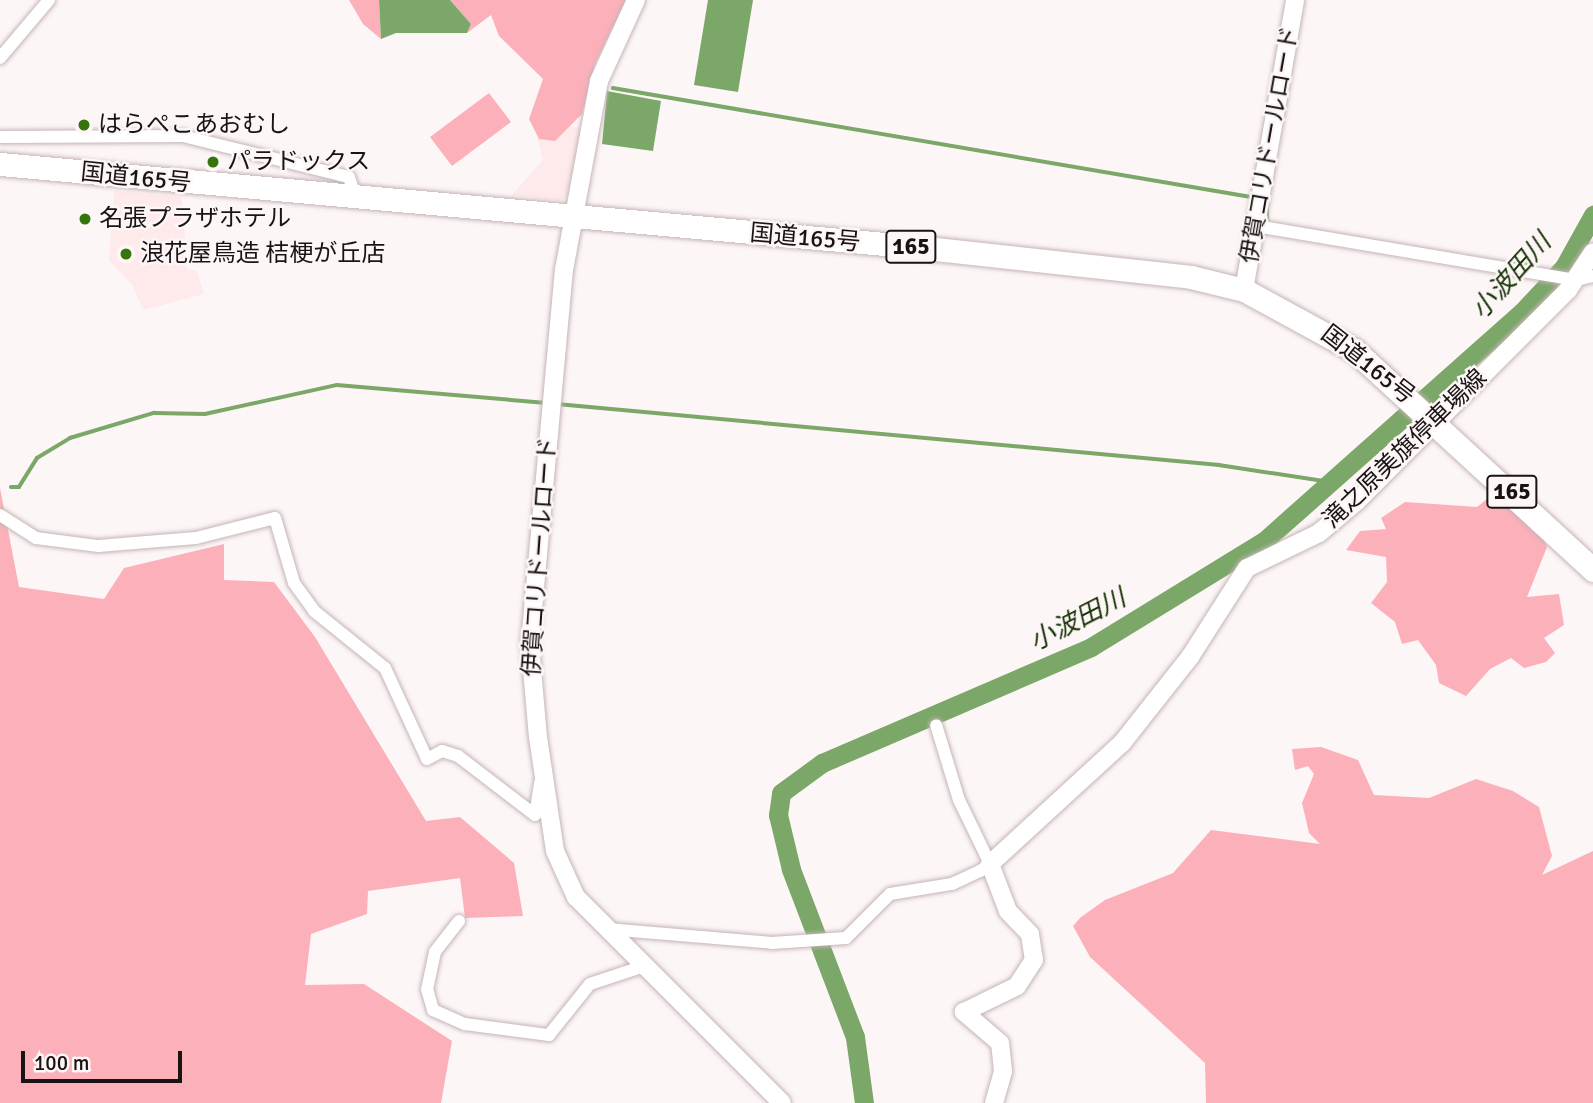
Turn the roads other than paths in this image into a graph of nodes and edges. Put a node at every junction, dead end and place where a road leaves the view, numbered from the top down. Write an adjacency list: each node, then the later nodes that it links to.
1 (636, 0): 8 (street, 伊賀コリドールロード)
2 (1295, 0): 9 (street, 伊賀コリドールロード)
3 (50, 4): 4 (street)
4 (0, 58)
5 (0, 136): 7 (street)
6 (0, 164): 7 (highway, 国道165号 / 165)
7 (355, 196): 8 (highway, 国道165号 / 165)
8 (577, 215): 12 (highway, 国道165号 / 165); 17 (street, 伊賀コリドールロード)
9 (1256, 226): 11 (street); 12 (street, 伊賀コリドールロード)
10 (1593, 252): 11 (street, 滝之原美旗停車場線)
11 (1583, 278): 13 (street, 滝之原美旗停車場線)
12 (1244, 290): 13 (highway, 国道165号 / 165)
13 (1428, 412): 15 (highway, 国道165号 / 165); 18 (street, 滝之原美旗停車場線)
14 (0, 515): 17 (street)
15 (1593, 570)
16 (936, 725): 18 (street)
17 (542, 768): 20 (street, 伊賀コリドールロード)
18 (990, 864): 20 (street); 23 (street)
19 (459, 921): 21 (street)
20 (603, 929): 21 (street, 伊賀コリドールロード)
21 (641, 967): 22 (street, 伊賀コリドールロード)
22 (782, 1103)
23 (994, 1103)

